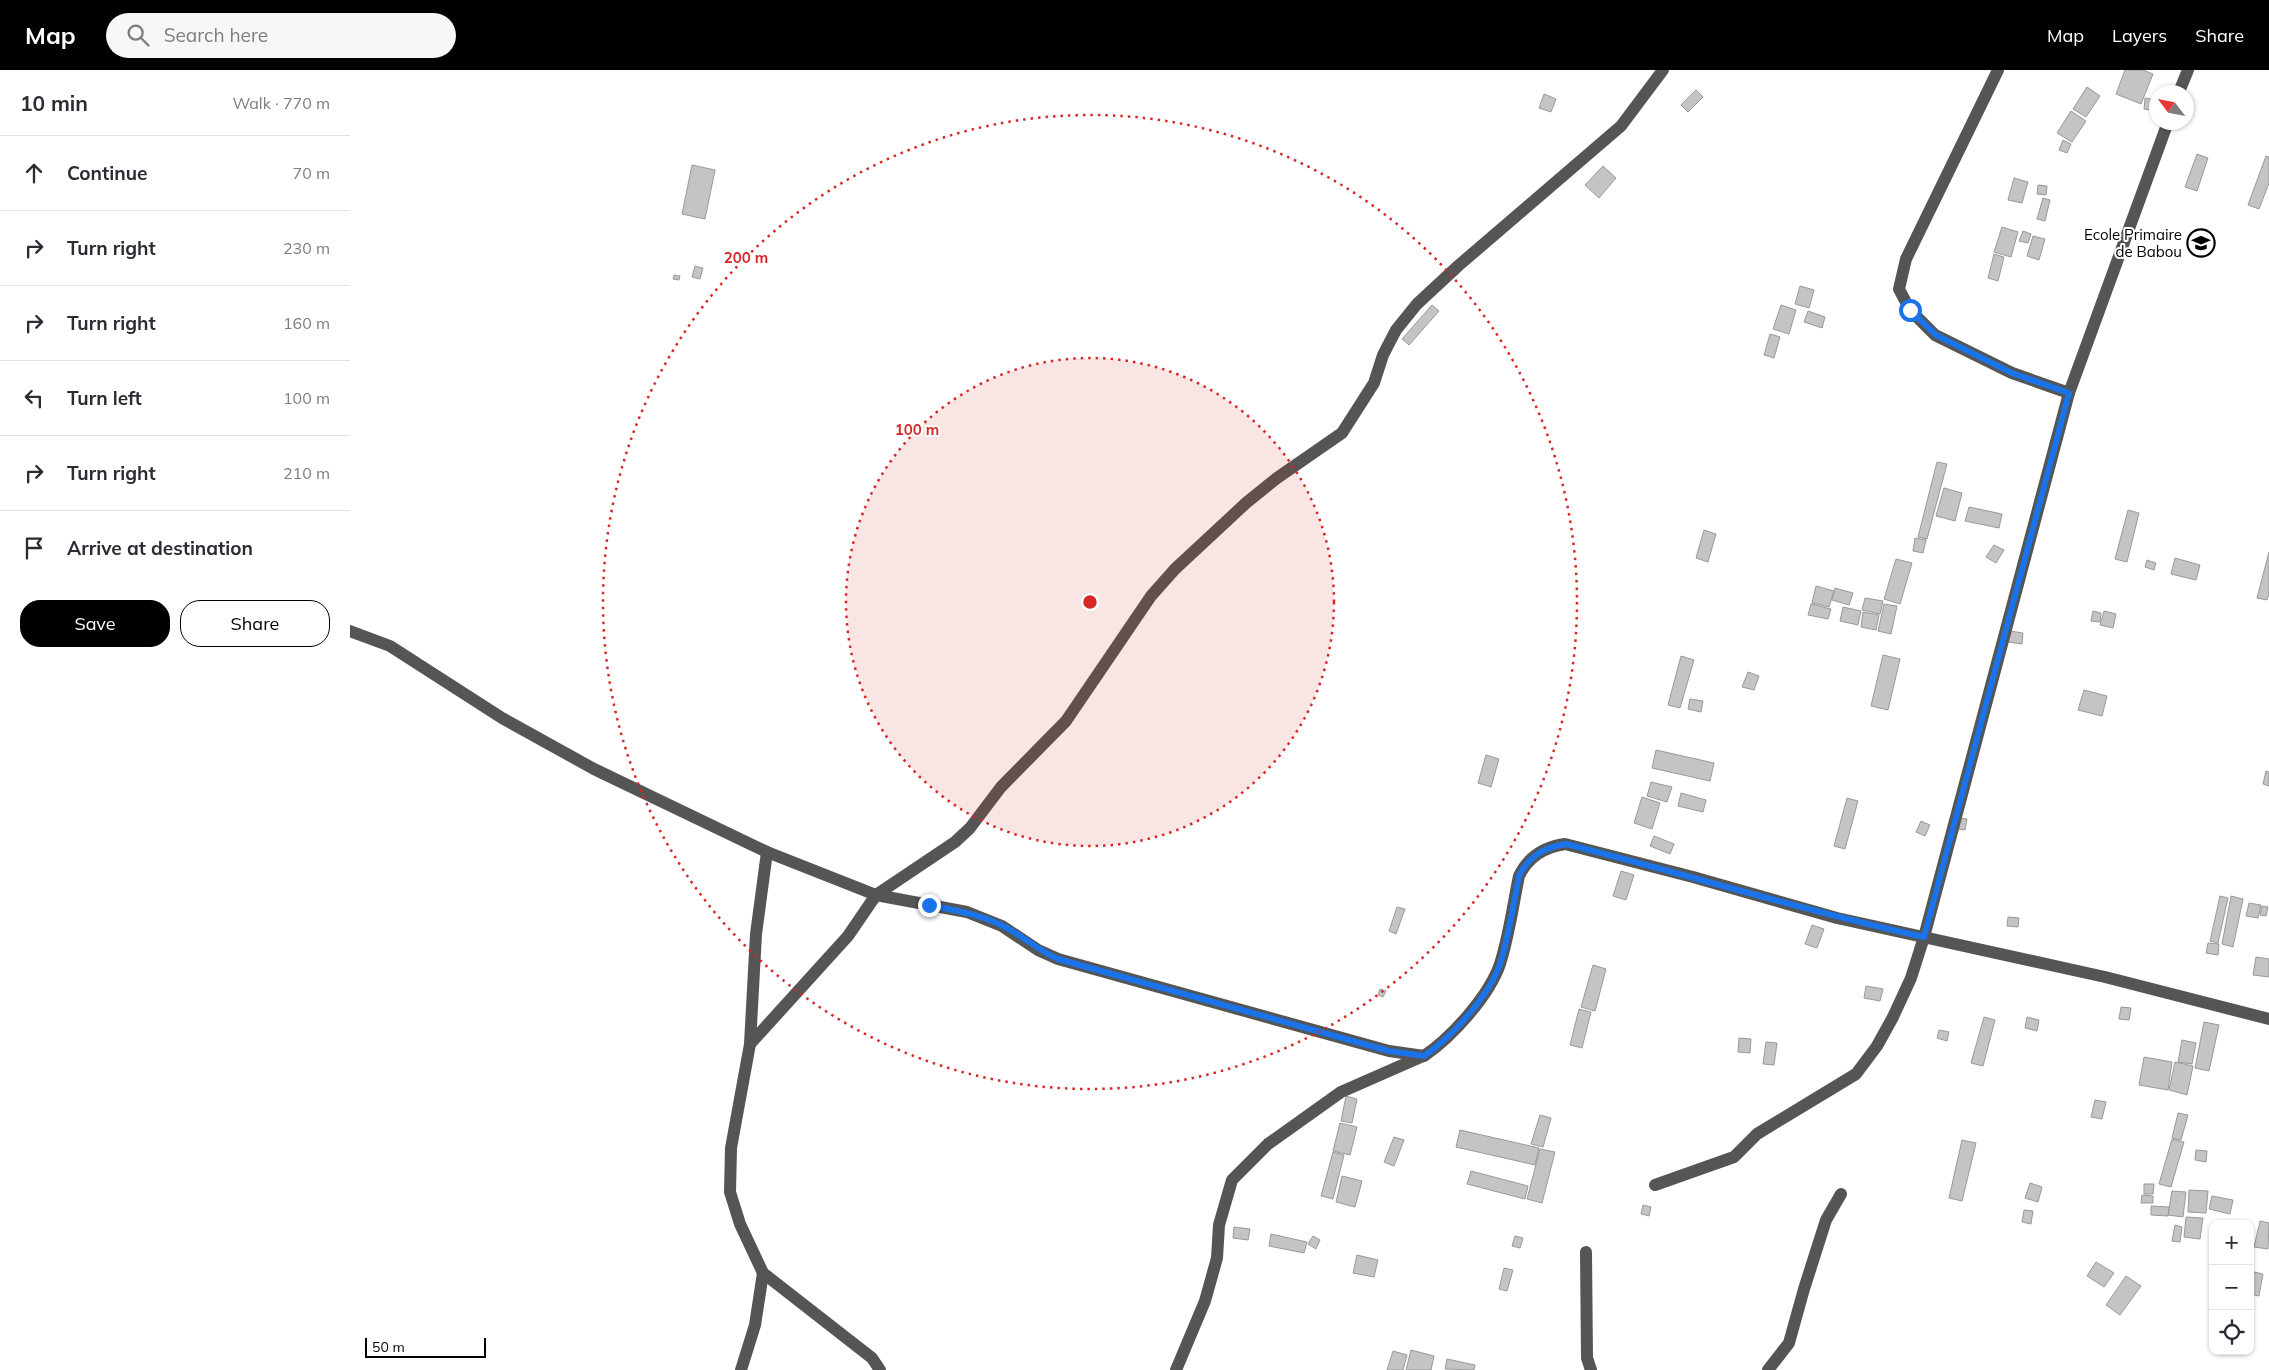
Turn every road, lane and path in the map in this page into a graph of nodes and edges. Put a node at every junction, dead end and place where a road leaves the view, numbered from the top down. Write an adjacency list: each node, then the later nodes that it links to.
1 (1663, 70): 9 (street)
2 (1998, 70): 6 (street)
3 (2188, 70): 4 (street)
4 (2182, 85)
5 (2165, 130): 6 (street)
6 (2069, 393): 10 (street)
7 (350, 631): 8 (street)
8 (767, 852): 9 (street); 12 (street)
9 (876, 895): 12 (street); 13 (street)
10 (1924, 937): 11 (street); 13 (street); 14 (street)
11 (2269, 1019)
12 (750, 1044): 17 (street)
13 (1424, 1056): 20 (street)
14 (1655, 1185)
15 (1842, 1194): 22 (street)
16 (1586, 1252): 21 (street)
17 (763, 1273): 18 (street); 19 (street)
18 (741, 1370)
19 (880, 1370)
20 (1176, 1370)
21 (1591, 1370)
22 (1768, 1370)

